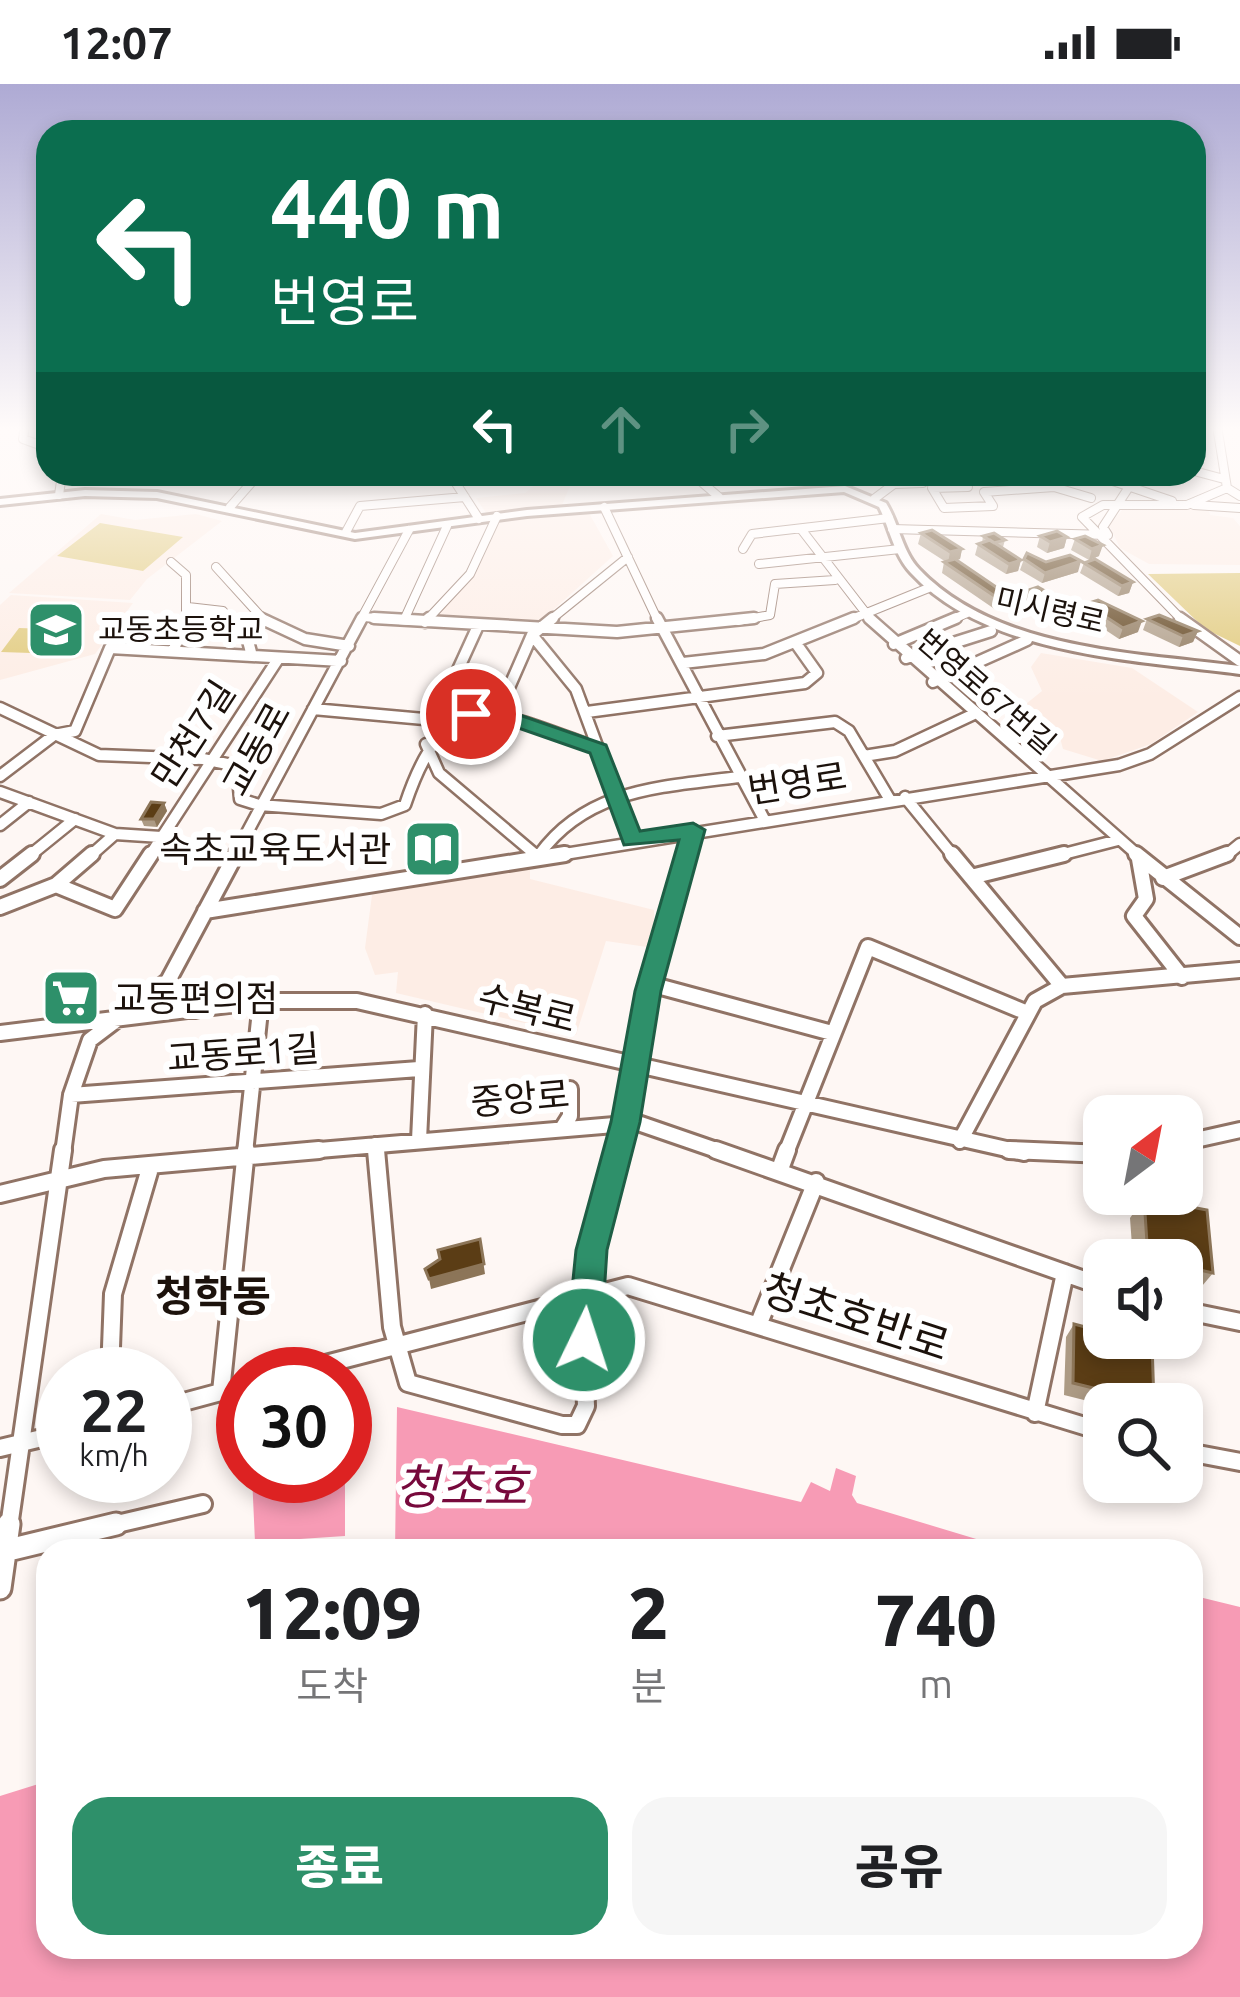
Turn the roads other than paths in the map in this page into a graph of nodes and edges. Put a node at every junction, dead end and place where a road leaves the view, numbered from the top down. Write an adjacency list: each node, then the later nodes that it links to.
1 (287, 521): 13 (main road)
2 (294, 521): 14 (main road)
3 (352, 521): 14 (street)
4 (465, 521): 13 (main road)
5 (495, 521): 30 (street)
6 (611, 521): 18 (street)
7 (889, 521): 10 (main road, 미시령로)
8 (1088, 521): 15 (street)
9 (1106, 521): 15 (street)
10 (891, 524): 12 (street); 15 (street); 17 (main road, 미시령로)
11 (447, 526): 29 (street)
12 (801, 529): 16 (street); 19 (street, 번영로67번길)
13 (410, 530): 14 (main road); 28 (street, 교동로)
14 (346, 532)
15 (1108, 535): 44 (street)
16 (743, 549)
17 (900, 549): 19 (street); 24 (main road, 미시령로)
18 (628, 557): 32 (street); 34 (street)
19 (818, 557): 21 (street); 23 (street, 번영로67번길)
20 (171, 562): 25 (street)
21 (759, 564)
22 (215, 567): 38 (street)
23 (836, 580): 27 (street, 번영로67번길); 32 (street)
24 (932, 587): 26 (main road, 미시령로); 27 (street)
25 (188, 607): 39 (street); 40 (street)
26 (967, 614): 37 (street, 번영로67번길); 46 (main road, 미시령로)
27 (861, 616): 36 (street); 37 (street, 번영로67번길)
28 (364, 617): 29 (street); 38 (street, 교동로)
29 (404, 620): 30 (street)
30 (425, 622): 31 (street)
31 (477, 628): 34 (street); 55 (street)
32 (664, 630): 34 (street); 45 (street)
33 (991, 631): 41 (street)
34 (532, 635): 52 (street); 54 (street)
35 (1027, 640): 47 (street)
36 (795, 642): 45 (street); 48 (street)
37 (895, 644): 41 (street, 번영로67번길)
38 (349, 646): 43 (street, 교동로)
39 (175, 649): 40 (street); 56 (street)
40 (252, 656): 42 (street)
41 (906, 658): 47 (street, 번영로67번길)
42 (278, 659): 43 (street); 61 (street, 만천7길)
43 (341, 661): 51 (street, 교동로)
44 (1240, 661)
45 (682, 663): 48 (street)
46 (1240, 670)
47 (933, 682): 53 (street, 번영로67번길)
48 (698, 697): 52 (street); 57 (street)
49 (1236, 703): 63 (street, 번영로)
50 (0, 708): 56 (street)
51 (313, 709): 55 (street); 69 (street, 교동로)
52 (586, 712): 59 (street)
53 (974, 714): 60 (street); 63 (street, 번영로67번길)
54 (497, 716): 55 (street); 59 (street)
55 (439, 724): 58 (street)
56 (54, 735): 61 (street); 62 (street)
57 (717, 736): 60 (street); 64 (street)
58 (426, 744): 69 (street); 79 (street)
59 (599, 749): 66 (street)
60 (864, 756): 67 (street)
61 (212, 758): 69 (street); 75 (street, 만천7길)
62 (0, 776)
63 (1046, 776): 67 (street, 번영로); 77 (street, 번영로67번길)
64 (738, 778): 66 (street); 71 (street)
65 (0, 793): 68 (street)
66 (614, 795): 76 (street); 79 (street)
67 (897, 798): 71 (street, 번영로); 81 (street)
68 (29, 802): 70 (street); 72 (street)
69 (259, 806): 86 (street, 교동로)
70 (75, 819): 74 (street); 83 (street)
71 (764, 819): 73 (street, 번영로)
72 (0, 825)
73 (693, 830): 76 (street, 번영로); 91 (street)
74 (115, 834): 75 (street); 84 (street)
75 (161, 837): 84 (street, 만천7길)
76 (632, 840): 79 (street, 번영로)
77 (1118, 840): 80 (street, 번영로67번길); 81 (street)
78 (1240, 844): 82 (street)
79 (538, 856): 86 (street, 번영로)
80 (1139, 859): 82 (street, 번영로67번길); 89 (street)
81 (971, 877): 92 (street)
82 (1163, 878): 87 (street, 번영로67번길)
83 (0, 879)
84 (56, 884): 85 (street)
85 (0, 907)
86 (206, 911): 90 (street, 교동로)
87 (1240, 938)
88 (1240, 970): 89 (street)
89 (1182, 977): 92 (street)
90 (168, 982): 94 (street); 97 (street, 교동로)
91 (650, 984): 99 (street); 100 (street)
92 (1062, 986): 95 (street)
93 (261, 1001): 94 (street, 수복로); 96 (street, 수복로); 102 (street)
94 (196, 1010): 97 (street, 수복로)
95 (1025, 1012): 99 (street); 111 (street)
96 (425, 1014): 100 (street, 수복로); 101 (street)
97 (118, 1019): 98 (street, 수복로); 104 (street, 교동로)
98 (0, 1033)
99 (832, 1033): 105 (street)
100 (632, 1065): 105 (street, 수복로); 106 (street)
101 (419, 1069): 102 (street, 교동로1길); 110 (street)
102 (250, 1084): 104 (street, 교동로1길); 113 (street)
103 (570, 1088): 107 (street)
104 (71, 1095): 117 (street, 교동로)
105 (806, 1105): 111 (street, 수복로); 116 (street)
106 (625, 1122): 107 (street, 중앙로); 116 (street, 중앙로); 122 (street)
107 (563, 1127): 110 (street, 중앙로)
108 (1240, 1130): 109 (street)
109 (1203, 1138)
110 (419, 1140): 112 (street, 중앙로)
111 (960, 1141): 114 (street, 수복로)
112 (375, 1145): 113 (street, 중앙로); 126 (street)
113 (243, 1154): 115 (street, 중앙로); 128 (street)
114 (1083, 1154)
115 (151, 1165): 117 (street, 중앙로); 127 (street)
116 (780, 1169): 118 (street, 중앙로)
117 (60, 1176): 119 (street, 중앙로); 133 (street, 교동로)
118 (816, 1182): 120 (street, 중앙로); 125 (street)
119 (0, 1189)
120 (1064, 1273): 121 (street, 중앙로); 130 (street)
121 (1083, 1280)
122 (586, 1294): 125 (street, 청초호반로); 126 (street, 청초호반로); 126 (street)
123 (1203, 1314): 124 (street)
124 (1240, 1322)
125 (758, 1323): 130 (street, 청초호반로)
126 (396, 1344): 129 (street, 청초호반로)
127 (111, 1347)
128 (225, 1347)
129 (372, 1351)
130 (1035, 1413): 131 (street, 청초호반로)
131 (1083, 1426)
132 (36, 1439): 133 (street)
133 (22, 1442): 134 (street); 140 (street, 교동로)
134 (0, 1448)
135 (1203, 1455): 136 (street)
136 (1240, 1462)
137 (203, 1504): 138 (street)
138 (57, 1539)
139 (36, 1544): 140 (street)
140 (3, 1552): 141 (street, 교동로)
141 (0, 1588)

